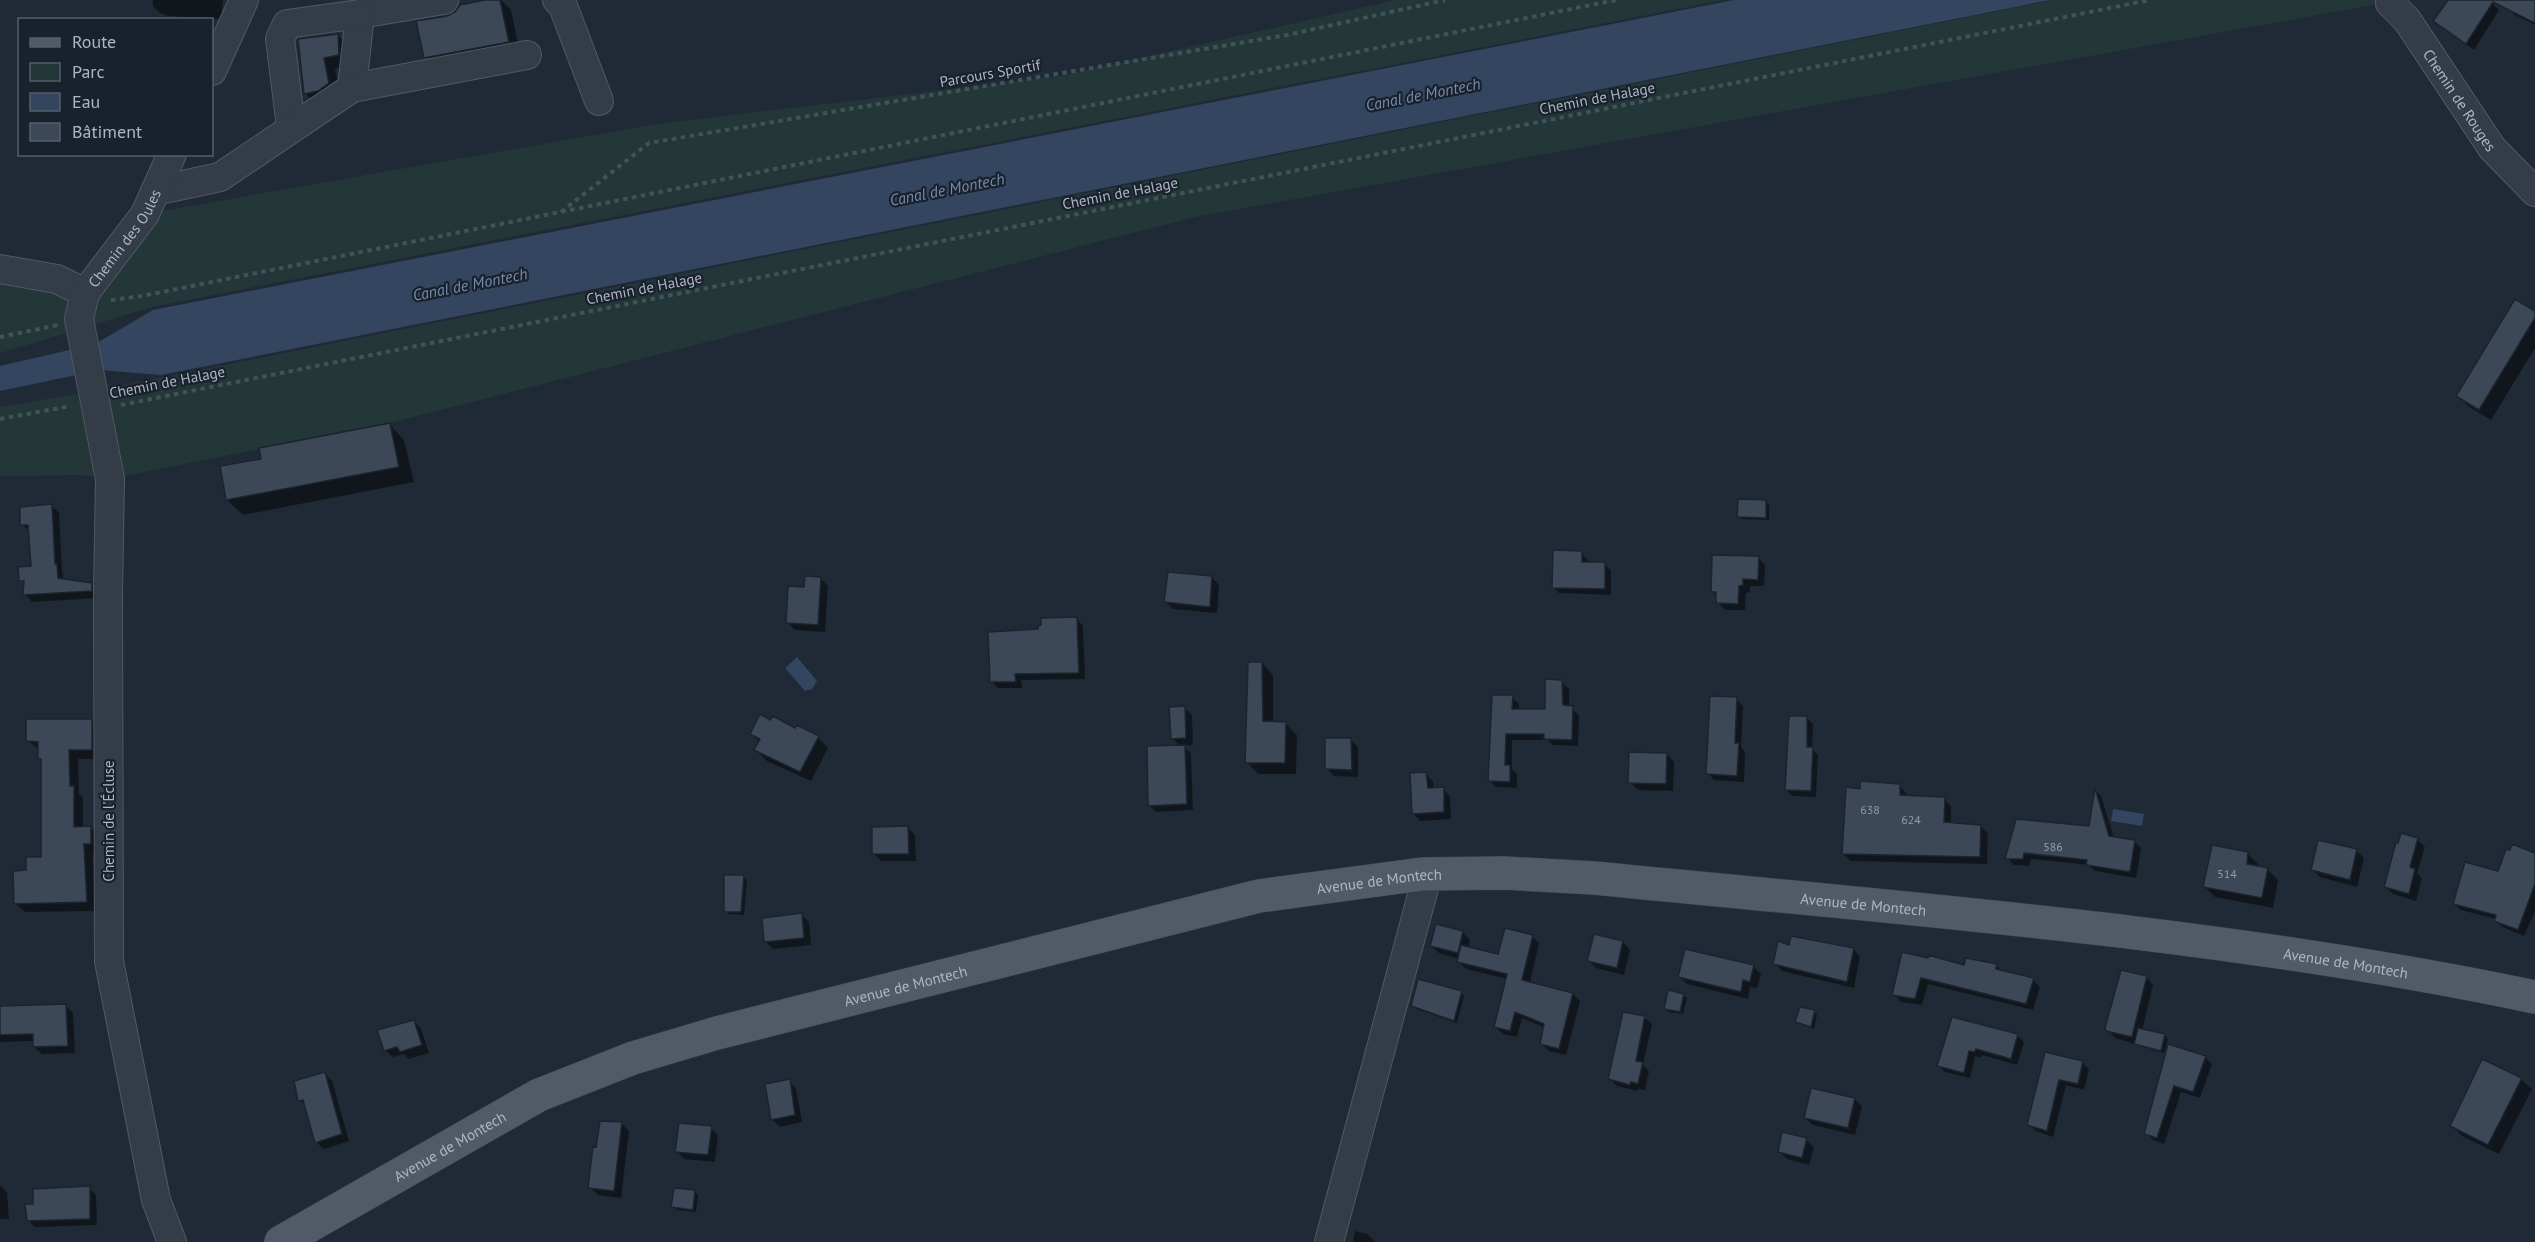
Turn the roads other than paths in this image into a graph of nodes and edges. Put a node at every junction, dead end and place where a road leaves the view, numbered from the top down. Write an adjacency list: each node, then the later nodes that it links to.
1 (244, 0): 7 (street)
2 (444, 0): 5 (street)
3 (556, 0): 9 (street)
4 (2390, 3): 13 (street, Chemin de Rouges)
5 (360, 14): 8 (street); 10 (street)
6 (527, 55): 8 (street)
7 (213, 69)
8 (352, 88): 10 (street)
9 (599, 101)
10 (291, 127): 12 (street)
11 (171, 156): 12 (street, Chemin des Oules)
12 (155, 191): 15 (street, Chemin des Oules)
13 (2535, 192)
14 (0, 269): 15 (street)
15 (82, 313): 18 (street, Chemin de l'Écluse)
16 (1422, 874): 17 (main road, Avenue de Montech); 19 (main road, Avenue de Montech); 20 (street)
17 (2535, 997)
18 (172, 1242)
19 (281, 1242)
20 (1329, 1242)

